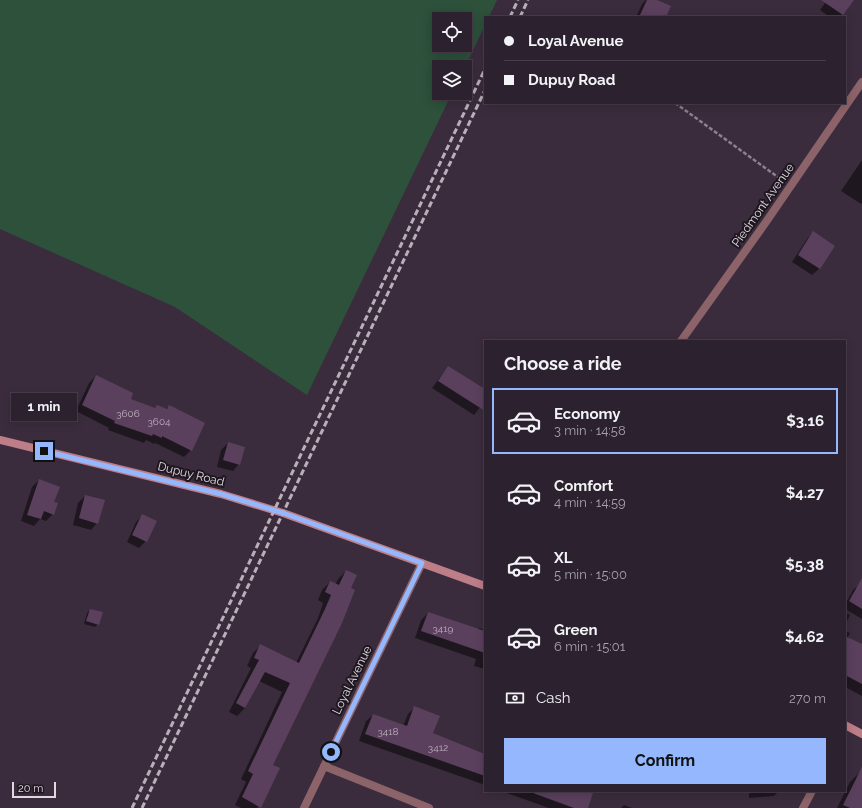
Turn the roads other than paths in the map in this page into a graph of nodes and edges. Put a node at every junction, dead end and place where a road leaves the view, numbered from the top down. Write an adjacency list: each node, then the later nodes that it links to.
1 (862, 82): 2 (street, Piedmont Avenue)
2 (682, 340)
3 (0, 440): 4 (street, Dupuy Road)
4 (422, 563): 5 (street, Dupuy Road); 8 (street, Loyal Avenue)
5 (484, 586)
6 (846, 726): 7 (street)
7 (862, 734)
8 (324, 766): 10 (street, Loyal Avenue); 11 (street)
9 (811, 792): 12 (street)
10 (304, 808)
11 (429, 808)
12 (803, 808)

